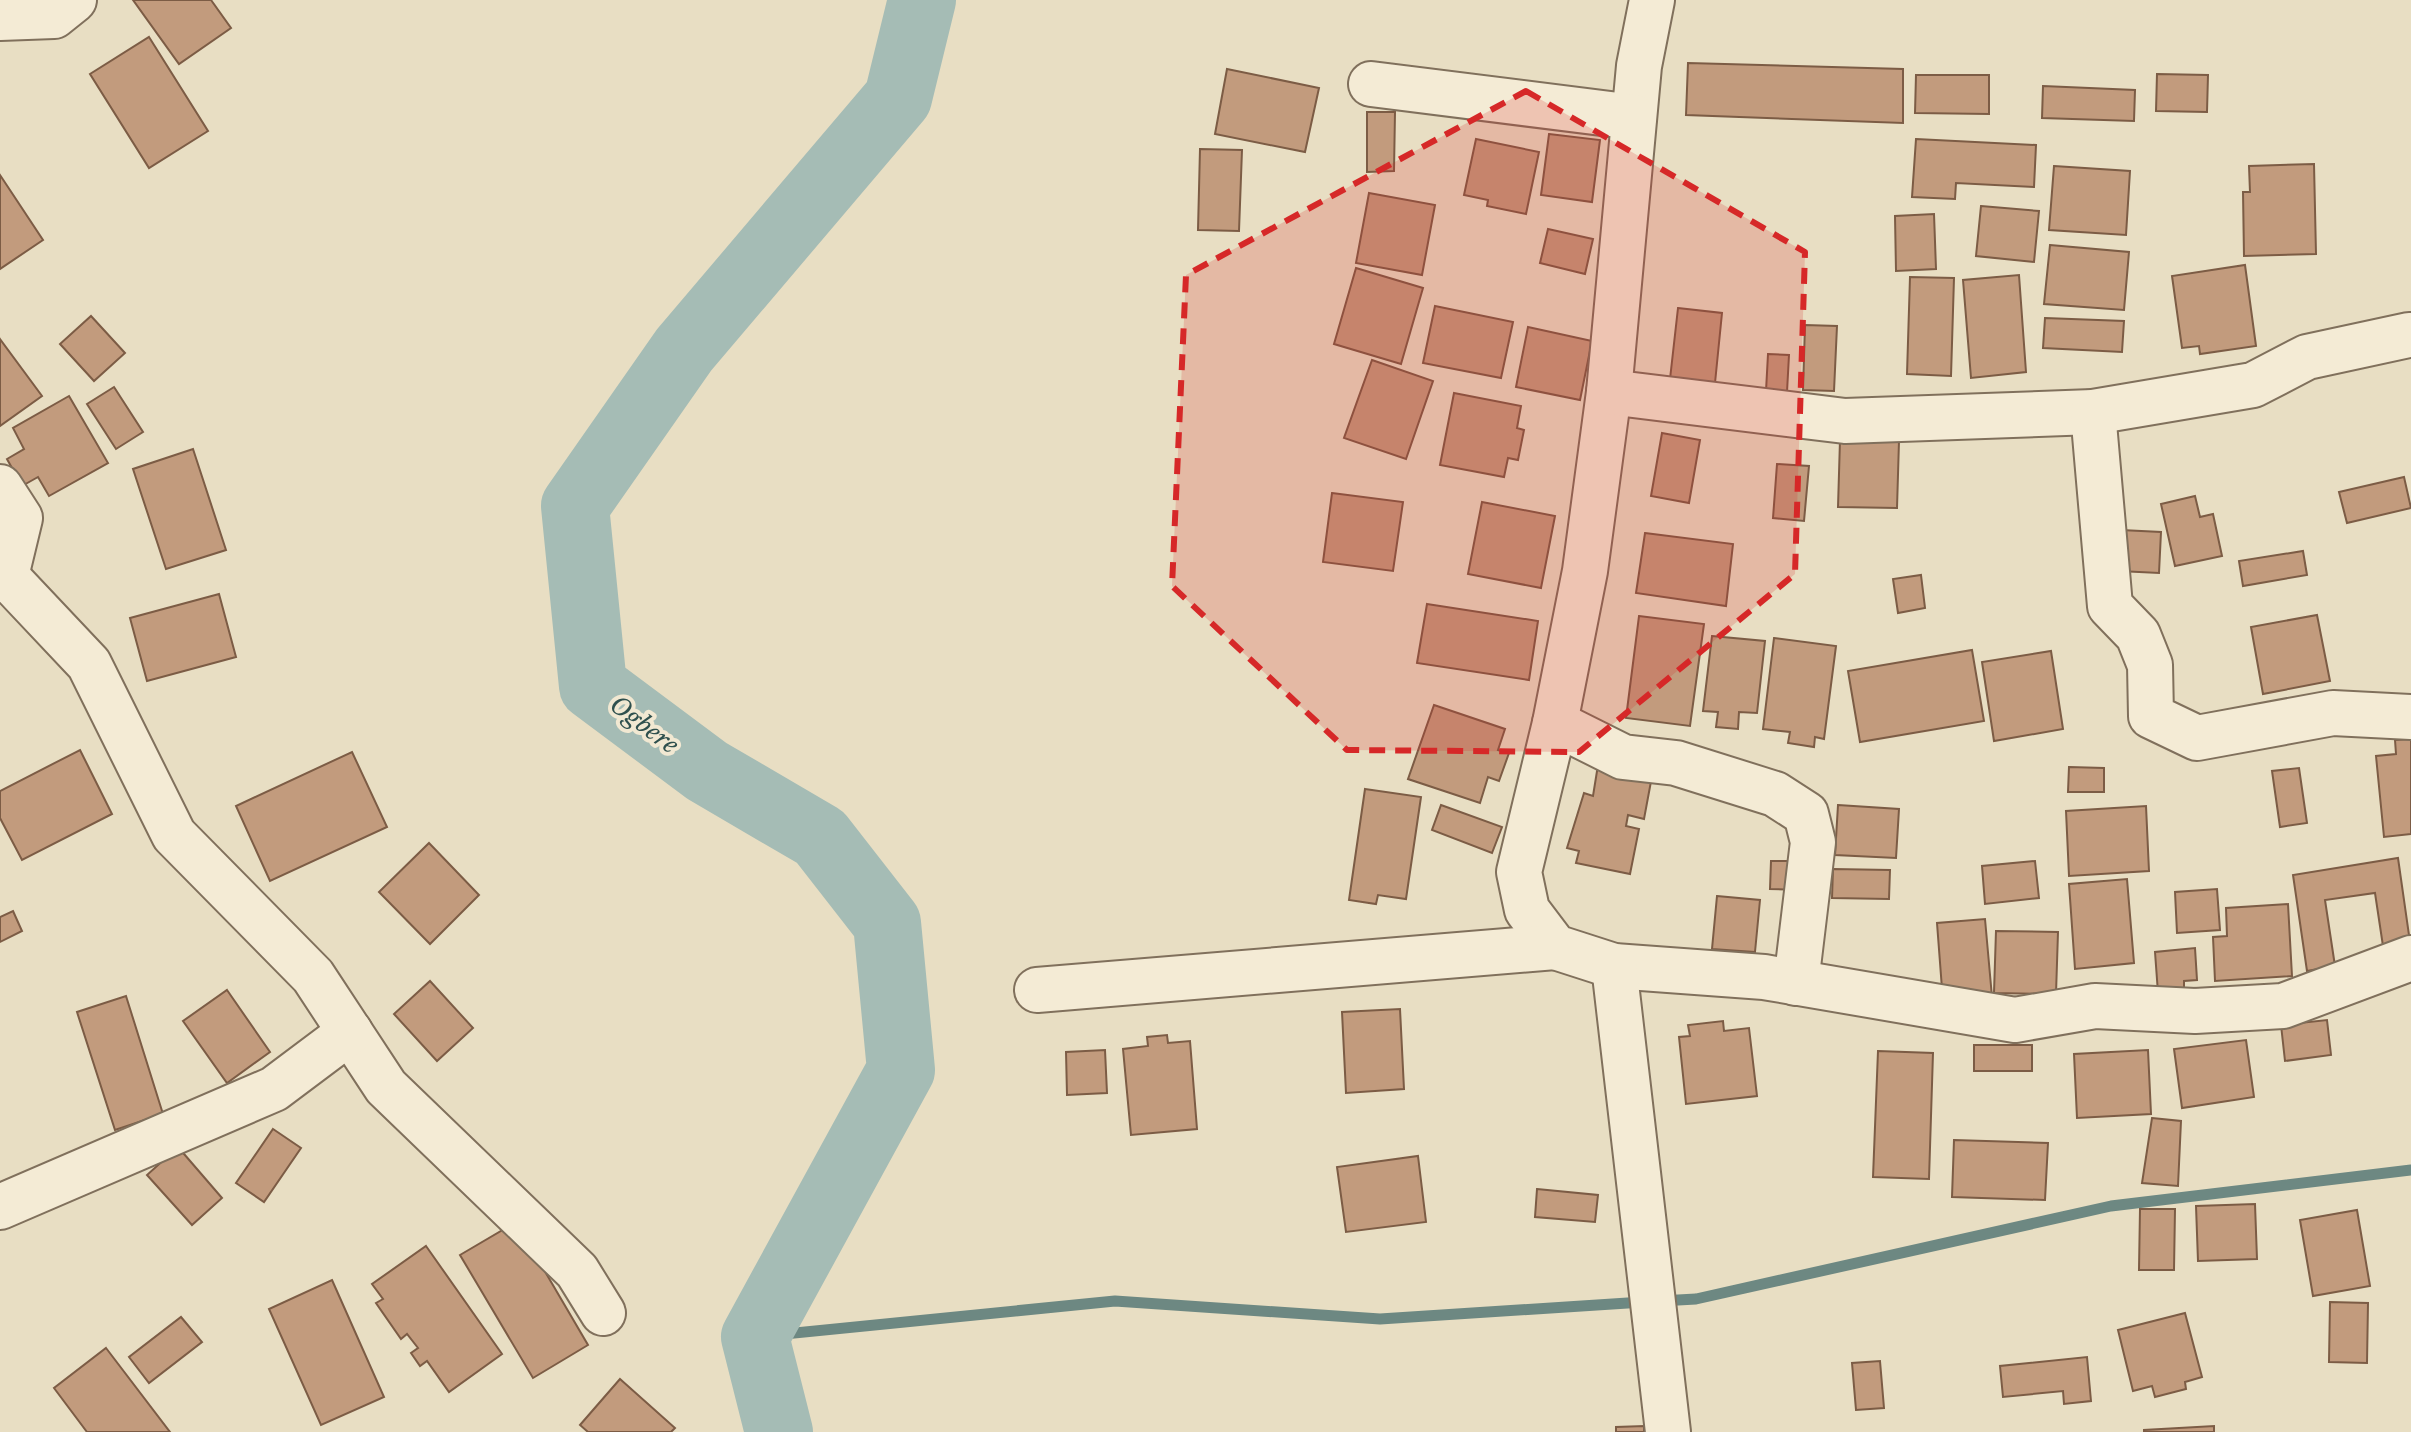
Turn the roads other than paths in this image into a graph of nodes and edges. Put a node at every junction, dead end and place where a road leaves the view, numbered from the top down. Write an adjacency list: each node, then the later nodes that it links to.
1 (74, 0): 3 (street)
2 (1652, 0): 5 (street)
3 (0, 18)
4 (1371, 84): 5 (street)
5 (1634, 117): 7 (street)
6 (2409, 335): 8 (street)
7 (1609, 392): 8 (street); 12 (street)
8 (2093, 412): 11 (street)
9 (0, 487): 10 (street)
10 (3, 578): 18 (street)
11 (2411, 717)
12 (1555, 723): 13 (street); 16 (street)
13 (1555, 947): 15 (street); 17 (street)
14 (2411, 958): 16 (street)
15 (1614, 966): 16 (street); 21 (street)
16 (1796, 983)
17 (1037, 990)
18 (350, 1032): 19 (street); 20 (street)
19 (0, 1207)
20 (603, 1313)
21 (1668, 1432)

